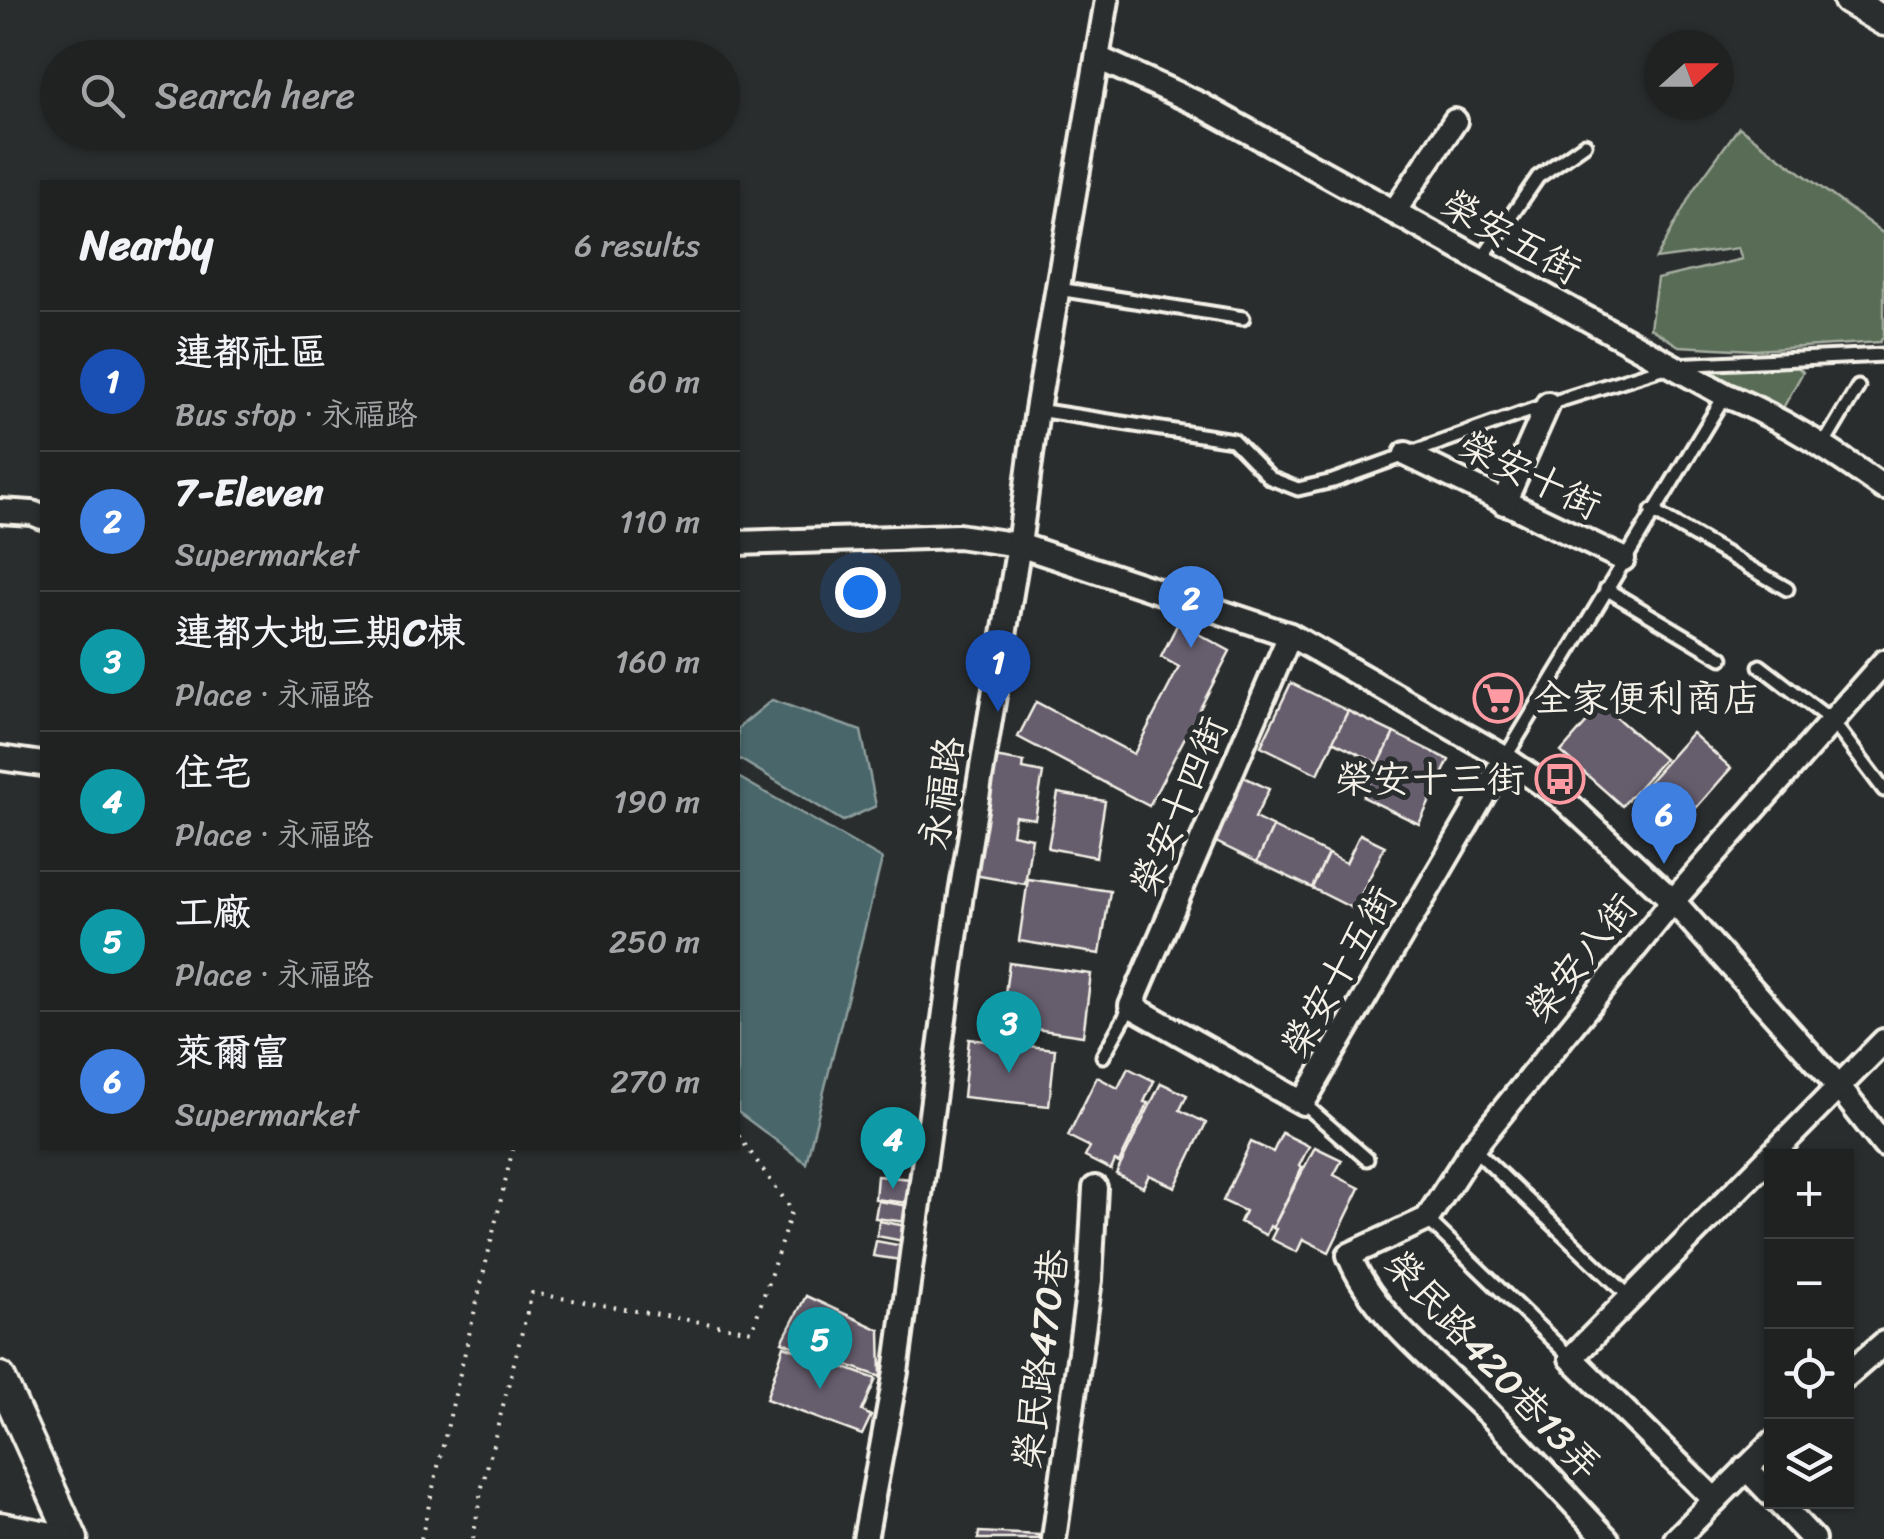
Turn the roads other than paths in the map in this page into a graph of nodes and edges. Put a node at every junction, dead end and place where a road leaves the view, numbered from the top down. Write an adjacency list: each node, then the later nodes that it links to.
1 (1107, 0): 4 (street, 永福路)
2 (1848, 0): 3 (street)
3 (1884, 21)
4 (1098, 58): 7 (street, 榮安五街); 9 (street, 永福路)
5 (1455, 121): 7 (street)
6 (1585, 144): 8 (lane)
7 (1394, 212): 8 (street, 榮安五街)
8 (1481, 260): 12 (street, 榮安五街)
9 (1058, 289): 10 (lane); 16 (street, 永福路)
10 (1243, 318)
11 (1883, 354): 12 (lane)
12 (1672, 365): 14 (street, 榮安五街); 15 (lane)
13 (1858, 386): 17 (lane)
14 (1725, 395): 17 (street, 榮安五街); 22 (lane)
15 (1548, 404): 18 (lane); 20 (street)
16 (1036, 410): 18 (lane); 25 (street, 永福路)
17 (1824, 444): 19 (street, 榮安五街)
18 (1406, 454): 20 (street, 榮安十街)
19 (1884, 488)
20 (1504, 502): 26 (street, 榮安十街)
21 (0, 511): 23 (street)
22 (1652, 511): 26 (lane); 28 (lane)
23 (40, 517)
24 (740, 543): 25 (street)
25 (1019, 545): 29 (street); 63 (street, 永福路)
26 (1624, 559): 27 (lane)
27 (1606, 588): 30 (lane); 35 (lane)
28 (1787, 588)
29 (1290, 634): 35 (street); 39 (street, 榮安十四街)
30 (1722, 658)
31 (1884, 662): 33 (street, 榮安八街)
32 (1760, 666): 33 (lane)
33 (1832, 721): 37 (lane); 38 (street, 榮安八街)
34 (0, 758): 36 (street)
35 (1505, 758): 38 (street); 43 (street, 榮安十五街)
36 (40, 764)
37 (1884, 790)
38 (1672, 901): 42 (street); 45 (street, 榮安八街)
39 (1131, 1006): 41 (lane); 43 (street, 榮安十五街)
40 (1884, 1041): 42 (street)
41 (1103, 1056)
42 (1839, 1088): 44 (street); 49 (street)
43 (1303, 1103): 46 (lane)
44 (1884, 1145)
45 (1473, 1148): 48 (street, 榮安八街); 49 (lane)
46 (1367, 1159)
47 (1095, 1188): 64 (street, 榮民路470巷)
48 (1427, 1219): 51 (lane); 65 (street, 榮民路420巷13弄)
49 (1632, 1299): 51 (street)
50 (1884, 1344): 52 (street)
51 (1571, 1358): 57 (street)
52 (1854, 1369)
53 (0, 1377): 62 (street)
54 (1764, 1451): 55 (street)
55 (1746, 1468): 56 (street); 57 (street)
56 (1764, 1487)
57 (1715, 1500): 60 (street)
58 (1785, 1509): 66 (street)
59 (0, 1527): 61 (street)
60 (1681, 1537)
61 (62, 1539)
62 (73, 1539)
63 (865, 1539)
64 (1054, 1539)
65 (1607, 1539)
66 (1813, 1539)

